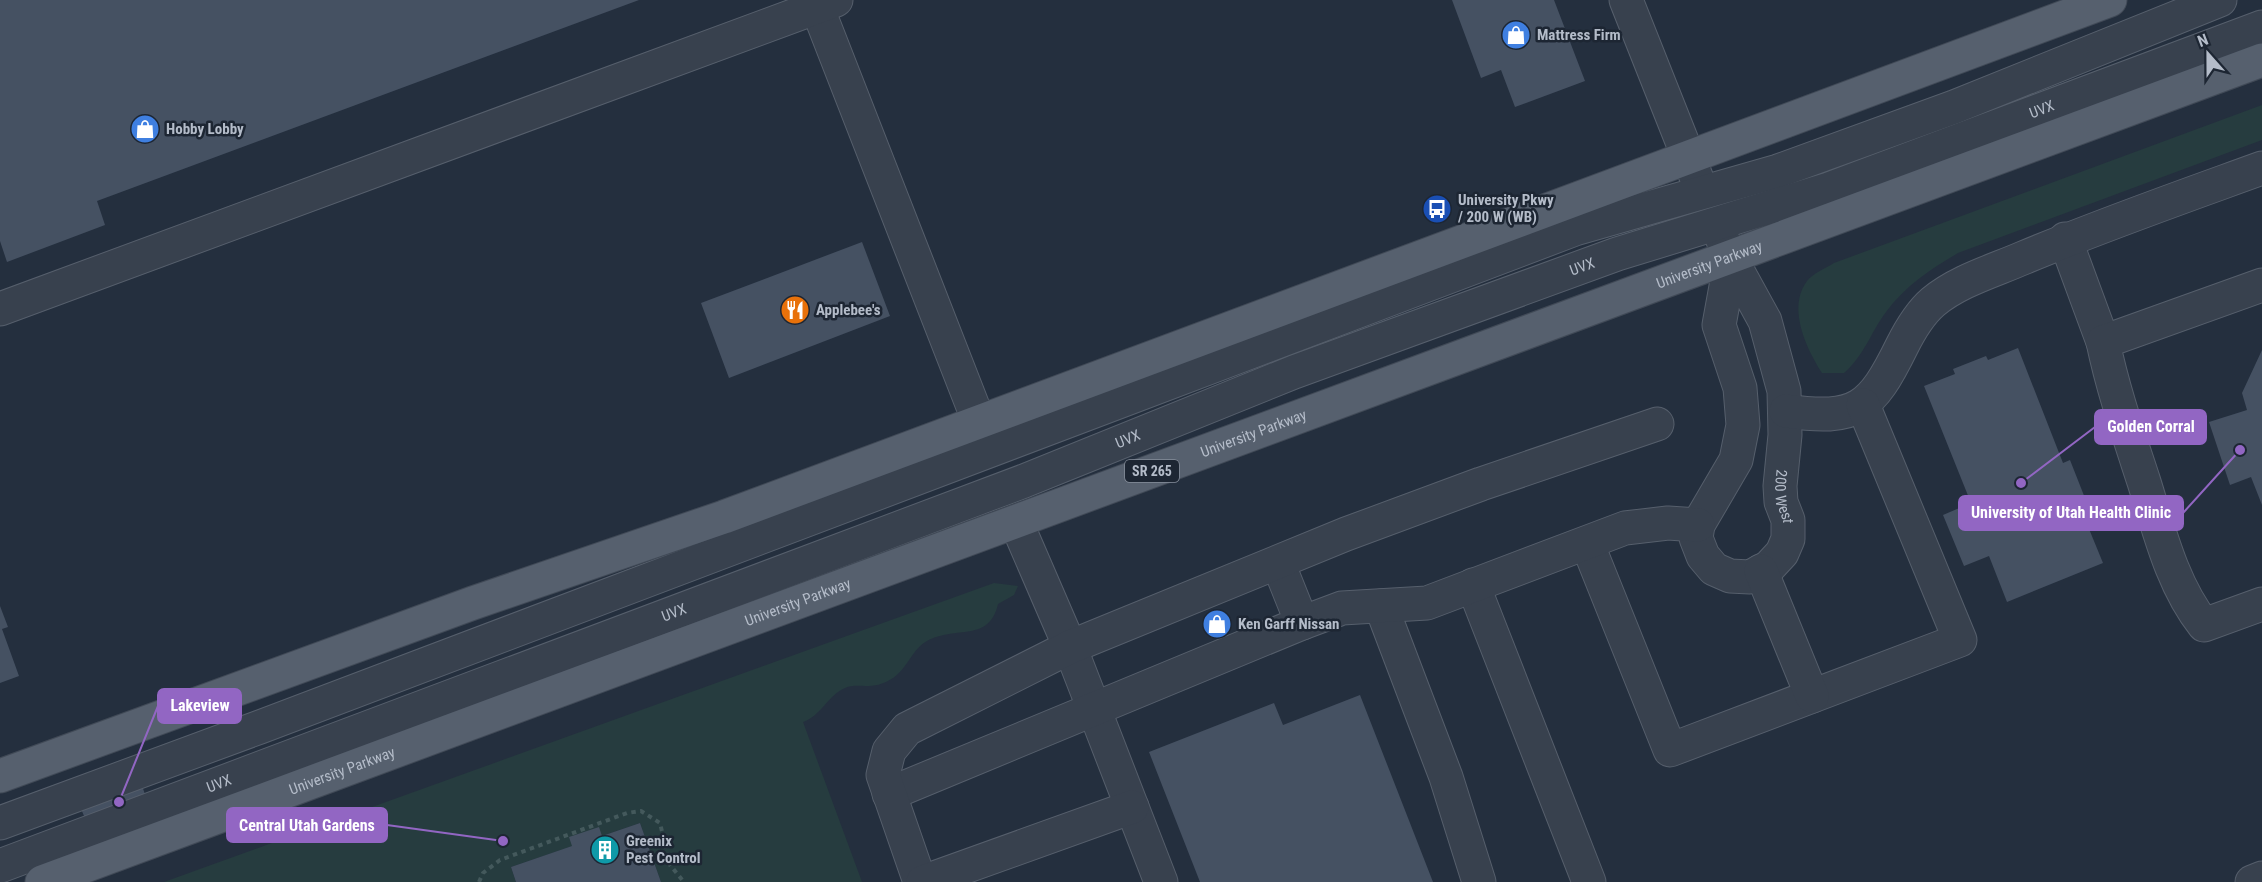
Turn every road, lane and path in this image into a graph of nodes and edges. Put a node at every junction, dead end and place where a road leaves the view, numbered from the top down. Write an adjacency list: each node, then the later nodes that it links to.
1 (1626, 0): 7 (street)
2 (2110, 0): 7 (main road)
3 (2220, 0): 9 (street)
4 (826, 4): 14 (street); 18 (street)
5 (2262, 27): 10 (street, UVX)
6 (2262, 60): 12 (main road, University Parkway / SR 265)
7 (1688, 157): 9 (street, 200 West); 18 (main road)
8 (2262, 168): 11 (street)
9 (1703, 193): 10 (street, 200 West); 35 (street)
10 (1716, 224): 12 (street, 200 West); 36 (street, UVX)
11 (2065, 239): 15 (street); 16 (street)
12 (1731, 259): 17 (street, 200 West); 20 (main road, University Parkway / SR 265); 21 (street)
13 (2262, 285): 15 (street)
14 (0, 309)
15 (2103, 342): 26 (street)
16 (1863, 405): 17 (street); 30 (street)
17 (1786, 411): 24 (street, 200 West)
18 (980, 422): 32 (main road)
19 (1657, 424): 23 (street)
20 (1016, 522): 29 (street); 38 (main road, University Parkway / SR 265)
21 (1698, 525): 22 (street); 24 (street)
22 (1587, 543): 25 (street); 30 (street)
23 (1278, 563): 28 (street); 29 (street)
24 (1761, 571): 30 (street)
25 (1473, 585): 27 (street); 44 (street)
26 (2262, 604)
27 (1381, 606): 28 (street); 43 (street)
28 (1302, 623): 31 (street)
29 (1070, 647): 31 (street); 33 (street)
30 (1812, 696)
31 (1094, 709): 33 (street); 34 (street)
32 (0, 776)
33 (889, 794): 41 (street)
34 (1132, 807): 41 (street); 42 (street)
35 (0, 823)
36 (0, 866)
37 (2262, 878): 45 (street)
38 (42, 882)
39 (479, 882): 40 (path)
40 (684, 882)
41 (921, 882)
42 (1161, 882)
43 (1479, 882)
44 (1589, 882)
45 (2252, 882)

